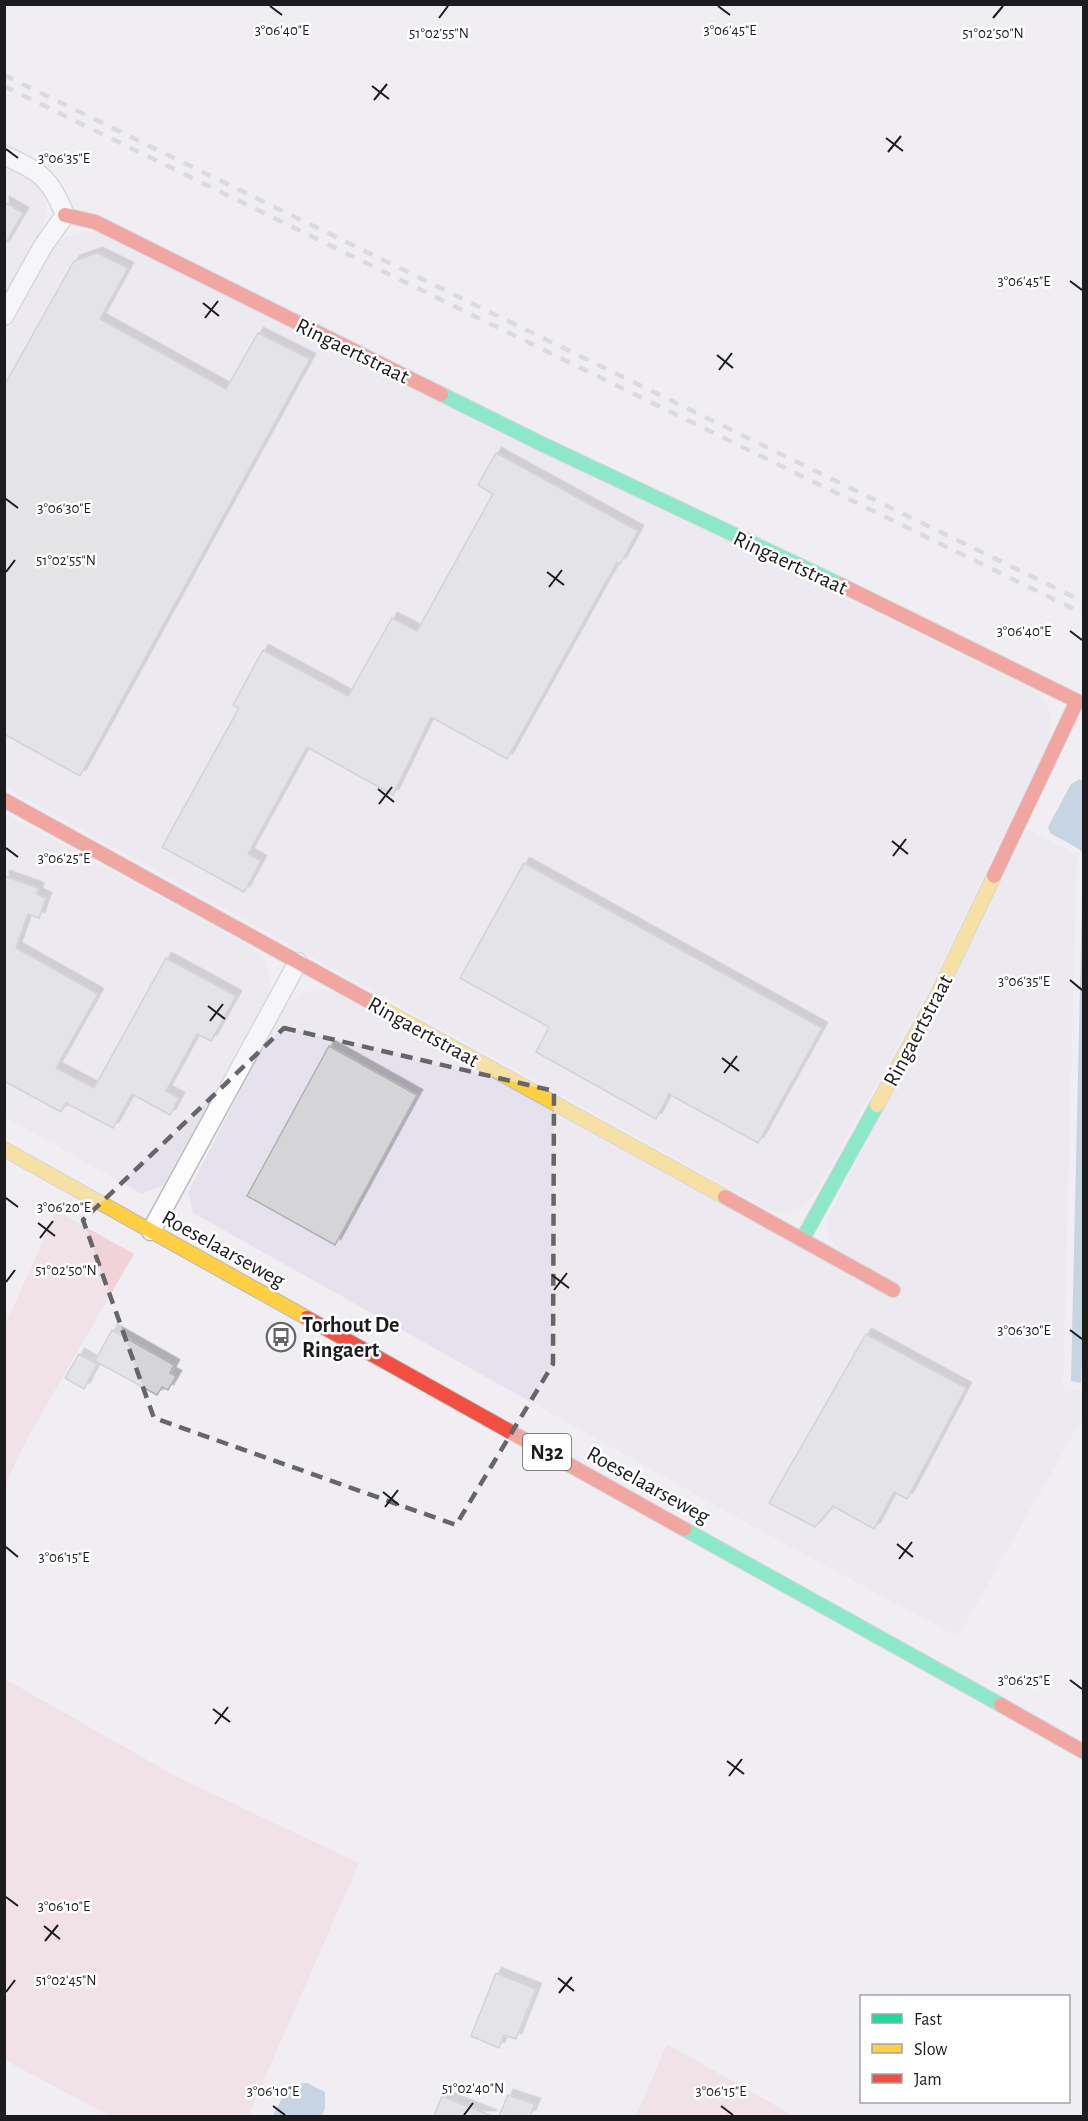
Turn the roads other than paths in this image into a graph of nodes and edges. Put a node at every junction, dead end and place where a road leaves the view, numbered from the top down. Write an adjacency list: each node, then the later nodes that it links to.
1 (4, 155): 2 (street)
2 (64, 215): 3 (street); 8 (street, Ringaertstraat)
3 (4, 316)
4 (4, 800): 5 (street, Ringaertstraat)
5 (298, 962): 7 (street); 8 (street, Ringaertstraat)
6 (4, 1149): 7 (street, Roeselaarseweg / N32)
7 (151, 1231): 10 (street, Roeselaarseweg / N32)
8 (802, 1240): 9 (street, Ringaertstraat)
9 (893, 1290)
10 (1083, 1752)

